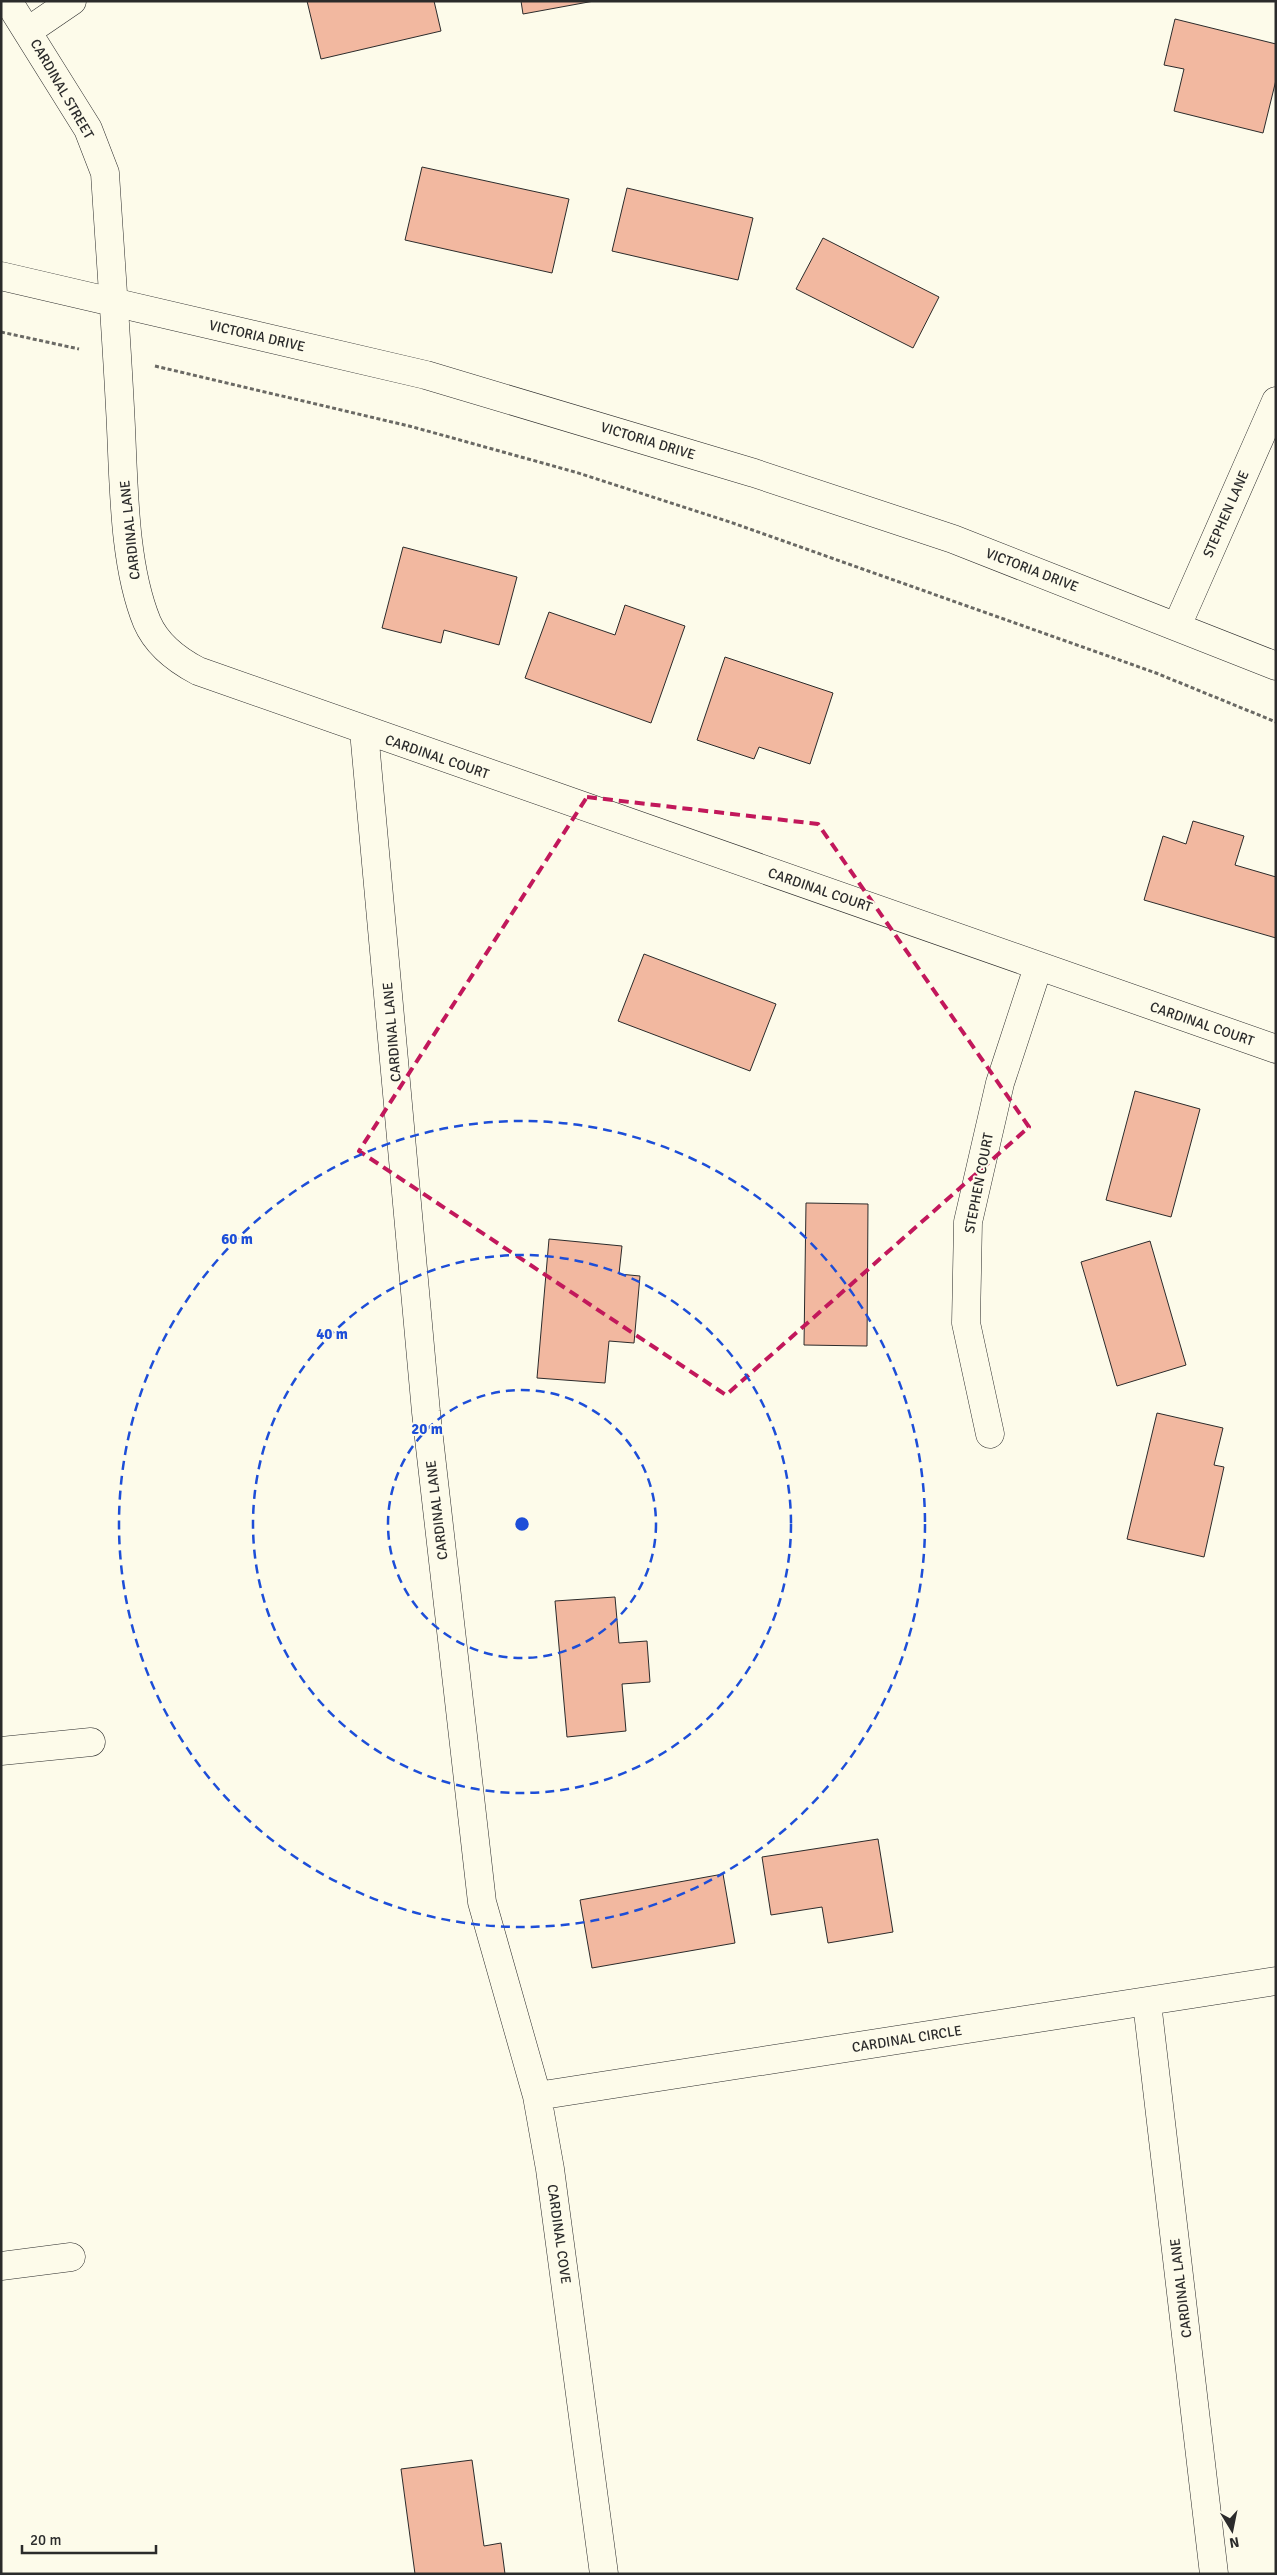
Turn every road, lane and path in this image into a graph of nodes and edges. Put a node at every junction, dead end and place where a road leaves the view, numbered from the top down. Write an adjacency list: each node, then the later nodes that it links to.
1 (8, 1): 3 (street, CARDINAL STREET)
2 (72, 1): 3 (street)
3 (28, 31): 5 (street, CARDINAL STREET)
4 (1, 276): 5 (street, VICTORIA DRIVE)
5 (112, 302): 7 (street, CARDINAL LANE); 9 (street, VICTORIA DRIVE)
6 (1, 332): 7 (path)
7 (118, 357): 11 (path); 12 (street, CARDINAL LANE)
8 (1276, 401): 9 (street, STEPHEN LANE)
9 (1177, 626): 10 (street, VICTORIA DRIVE)
10 (1276, 666)
11 (1276, 722)
12 (364, 731): 13 (street, CARDINAL COURT); 18 (street, CARDINAL LANE)
13 (1038, 967): 14 (street, CARDINAL COURT); 15 (street, STEPHEN COURT)
14 (1276, 1049)
15 (990, 1434)
16 (91, 1742): 17 (street)
17 (1, 1751)
18 (482, 1902): 21 (street, CARDINAL COVE)
19 (1276, 1981): 20 (street, CARDINAL CIRCLE)
20 (1147, 2003): 21 (street, CARDINAL CIRCLE); 25 (street, CARDINAL LANE)
21 (537, 2096): 24 (street, CARDINAL COVE)
22 (71, 2257): 23 (street)
23 (1, 2266)
24 (604, 2574)
25 (1214, 2574)

